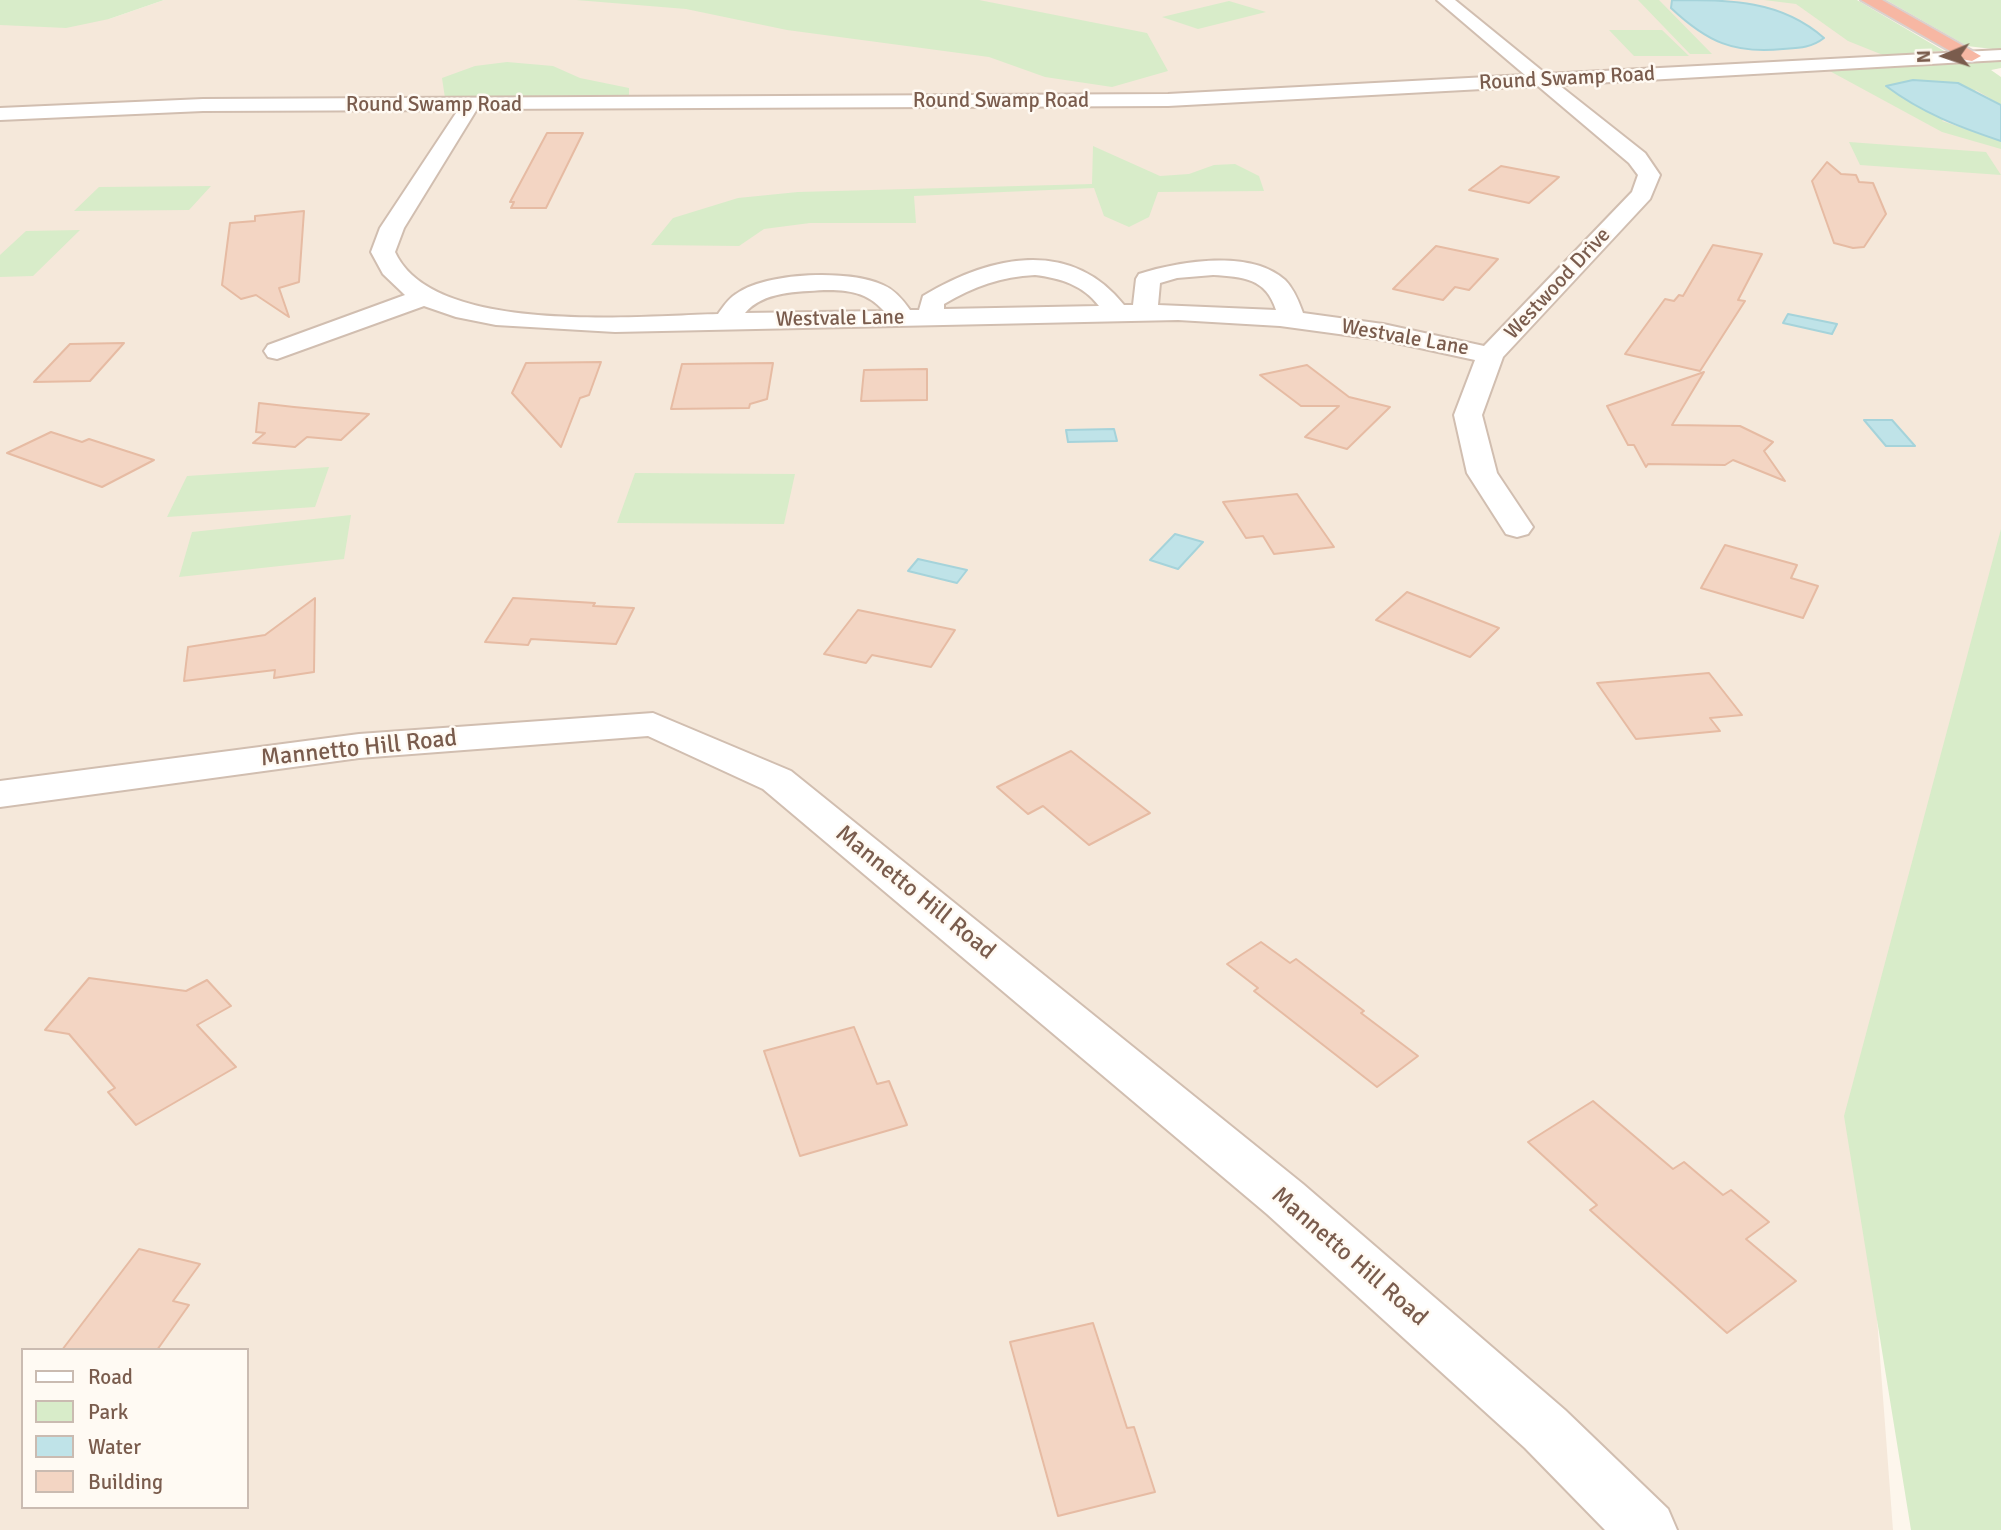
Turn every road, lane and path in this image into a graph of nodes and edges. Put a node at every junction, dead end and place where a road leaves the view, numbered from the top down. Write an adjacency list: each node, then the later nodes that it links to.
1 (1445, 0): 5 (street)
2 (1874, 2): 4 (highway)
3 (2001, 55): 4 (street, Round Swamp Road)
4 (1972, 56): 5 (street, Round Swamp Road)
5 (1543, 80): 6 (street, Round Swamp Road); 16 (street, Westwood Drive)
6 (471, 104): 7 (street, Round Swamp Road); 8 (street, Westvale Lane)
7 (0, 114)
8 (424, 297): 14 (street, Westvale Lane); 15 (street)
9 (1117, 313): 10 (street, Westvale Lane); 11 (street, Westvale Lane); 11 (street)
10 (1145, 313): 13 (street, Westvale Lane); 13 (street)
11 (931, 317): 12 (street, Westvale Lane)
12 (903, 318): 14 (street, Westvale Lane); 14 (street)
13 (1292, 320): 16 (street, Westvale Lane)
14 (726, 321)
15 (277, 351)
16 (1490, 355): 17 (street, Westwood Drive)
17 (1517, 527)
18 (0, 794): 19 (street, Mannetto Hill Road)
19 (1647, 1530)

